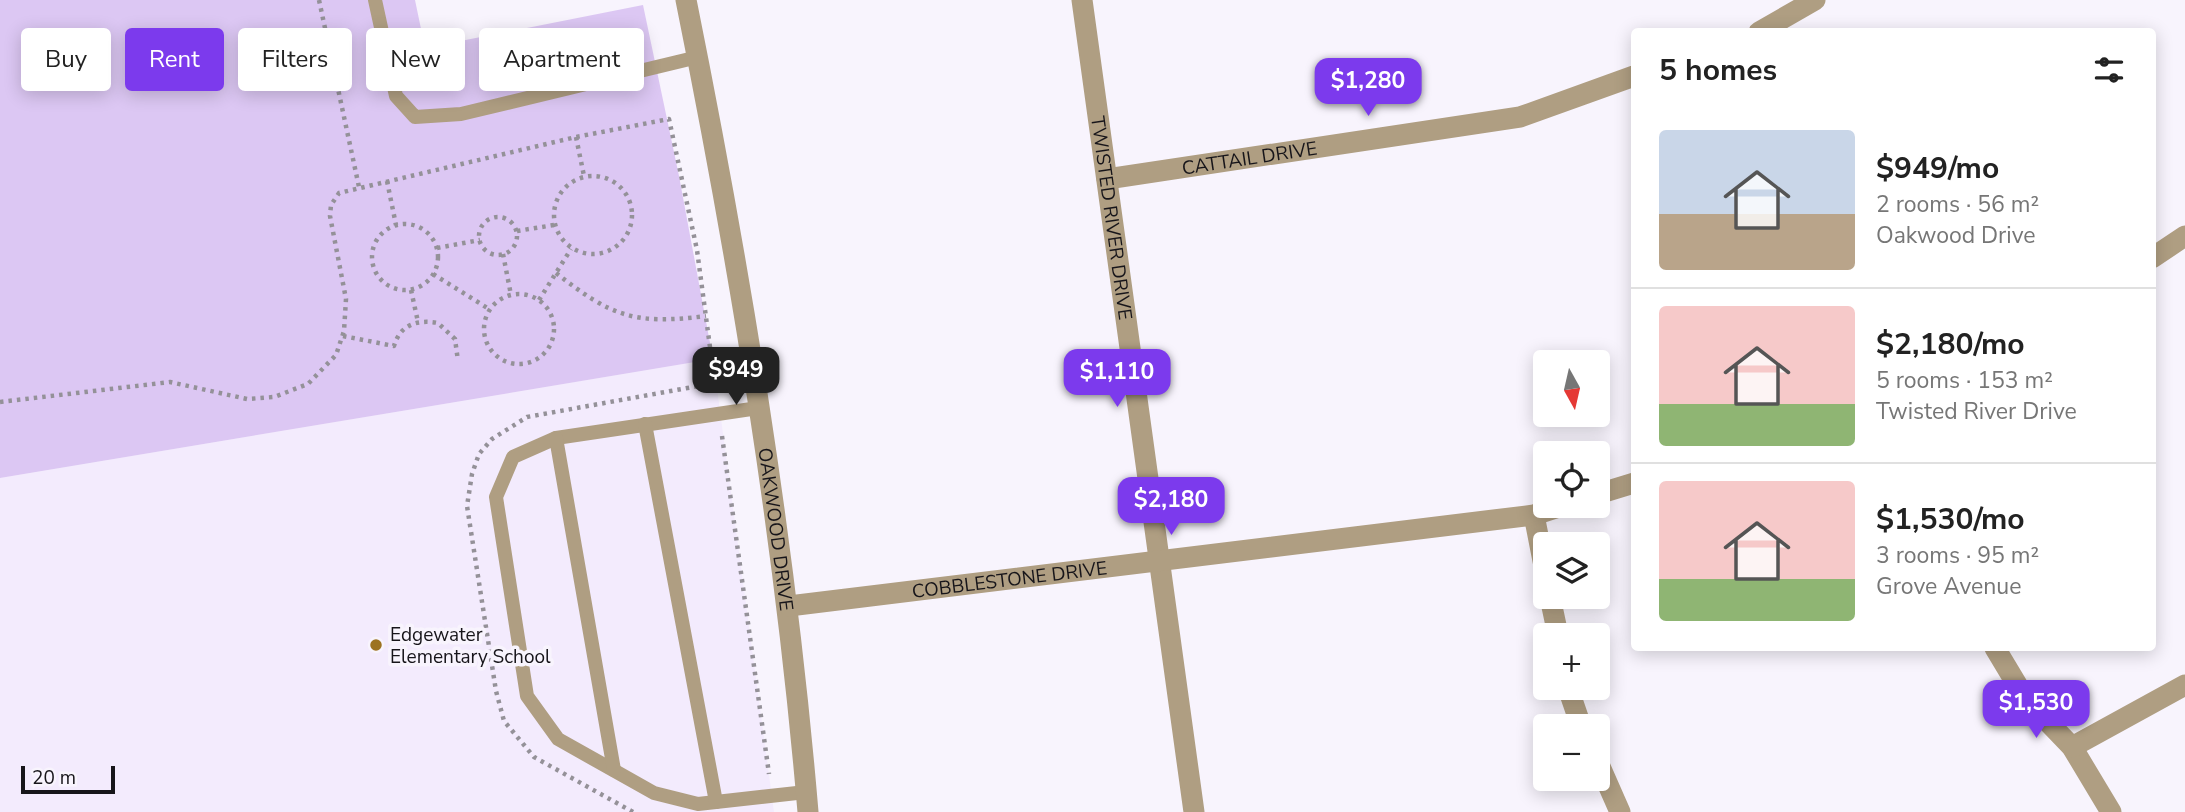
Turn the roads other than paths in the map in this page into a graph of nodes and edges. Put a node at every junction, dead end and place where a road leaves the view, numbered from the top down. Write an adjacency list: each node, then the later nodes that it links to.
1 (375, 0): 6 (lane)
2 (686, 0): 6 (street, OAKWOOD DRIVE)
3 (1082, 0): 8 (street, TWISTED RIVER DRIVE)
4 (1815, 0): 5 (street)
5 (1766, 28)
6 (698, 57): 11 (street, OAKWOOD DRIVE)
7 (1631, 77): 8 (street, CATTAIL DRIVE)
8 (1107, 179): 17 (street, TWISTED RIVER DRIVE)
9 (2185, 236): 10 (street)
10 (2156, 255)
11 (758, 408): 12 (lane); 18 (street, OAKWOOD DRIVE)
12 (645, 424): 13 (lane); 25 (lane)
13 (556, 438): 22 (lane); 22 (lane)
14 (1631, 484): 15 (street)
15 (1610, 490)
16 (1533, 515): 17 (street, COBBLESTONE DRIVE)
17 (1159, 560): 18 (street, COBBLESTONE DRIVE); 26 (street, TWISTED RIVER DRIVE)
18 (789, 606): 24 (street, OAKWOOD DRIVE)
19 (1997, 651): 21 (street)
20 (2185, 685): 21 (street)
21 (2072, 747): 28 (street)
22 (614, 770): 25 (lane)
23 (1610, 789): 27 (street)
24 (807, 802): 25 (lane)
25 (716, 803)
26 (1194, 812)
27 (1620, 812)
28 (2111, 812)

